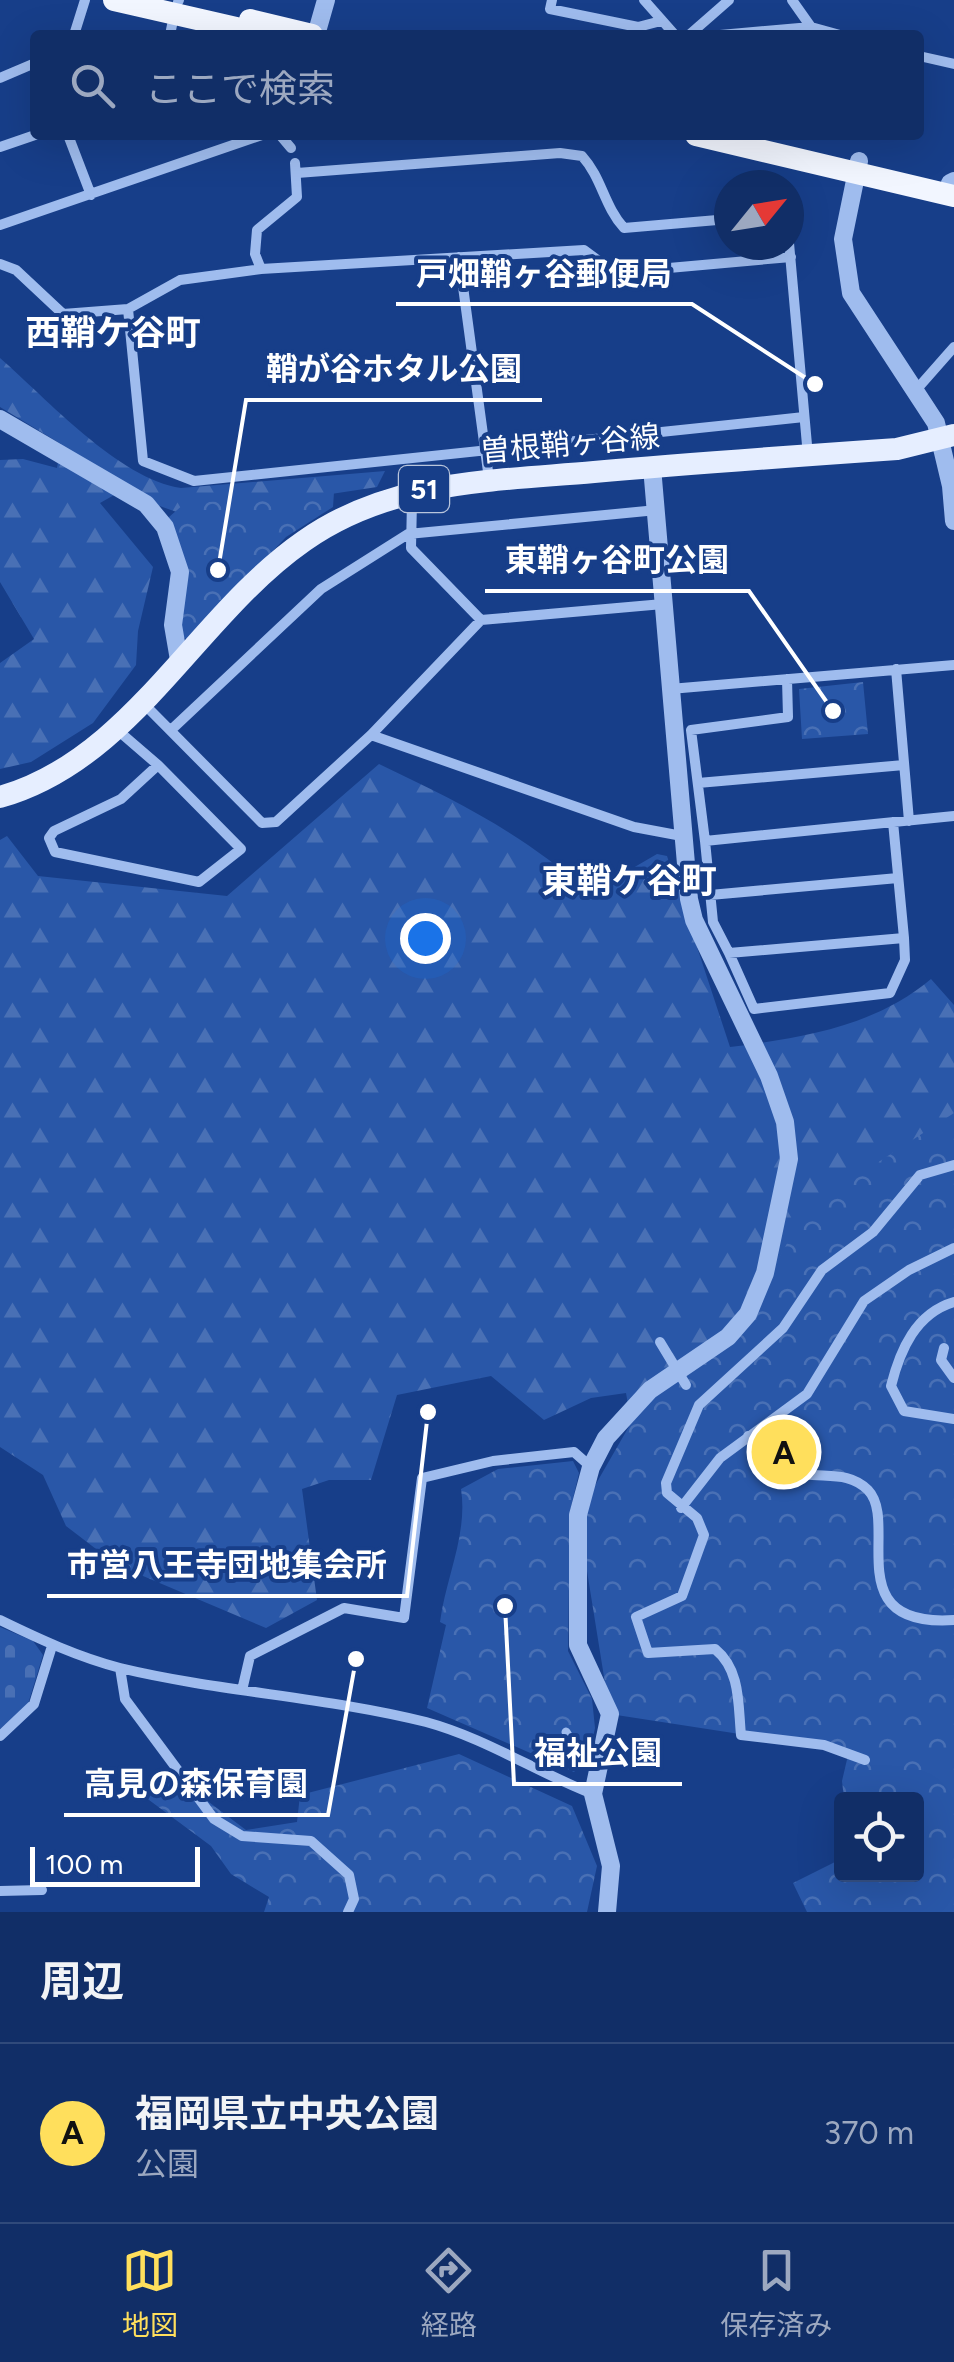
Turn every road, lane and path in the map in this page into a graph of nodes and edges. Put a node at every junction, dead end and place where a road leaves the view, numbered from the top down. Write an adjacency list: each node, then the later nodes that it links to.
1 (85, 0): 11 (street)
2 (114, 0): 8 (highway)
3 (326, 0): 14 (street)
4 (552, 0): 9 (street)
5 (644, 0): 9 (street)
6 (729, 0): 16 (street)
7 (792, 0): 10 (street)
8 (174, 10): 12 (highway); 13 (highway)
9 (661, 20): 15 (street)
10 (811, 28): 17 (street); 18 (street)
11 (76, 30)
12 (248, 30)
13 (286, 30)
14 (316, 30)
15 (671, 30)
16 (696, 30)
17 (785, 30)
18 (819, 30)
19 (924, 57): 20 (street)
20 (954, 64)
21 (30, 66): 22 (street)
22 (0, 78)
23 (30, 137): 29 (street)
24 (70, 140): 33 (street)
25 (248, 140): 33 (street)
26 (284, 140): 30 (street)
27 (721, 140): 31 (highway)
28 (764, 140): 31 (highway)
29 (0, 147)
30 (291, 148)
31 (858, 167): 32 (highway); 43 (street)
32 (953, 186)
33 (92, 195): 35 (street)
34 (714, 220): 40 (street)
35 (0, 225)
36 (459, 257): 37 (street); 40 (street); 47 (street)
37 (757, 260)
38 (790, 260): 44 (street)
39 (0, 264): 41 (street)
40 (261, 269): 41 (street)
41 (128, 309): 47 (street)
42 (954, 347): 43 (street)
43 (917, 390): 46 (street)
44 (804, 416): 47 (street); 48 (street)
45 (0, 419): 57 (street)
46 (948, 442): 48 (main road, 曽根鞘ヶ谷線 / 51); 53 (street)
47 (485, 447): 50 (street)
48 (808, 460): 49 (main road, 曽根鞘ヶ谷線 / 51)
49 (652, 472): 50 (main road, 曽根鞘ヶ谷線 / 51); 51 (main road, 曽根鞘ヶ谷線 / 51); 52 (street)
50 (490, 482): 57 (main road, 曽根鞘ヶ谷線 / 51)
51 (412, 501): 54 (street); 62 (main road, 曽根鞘ヶ谷線 / 51)
52 (657, 510): 54 (street); 55 (street)
53 (954, 521)
54 (408, 534): 56 (street); 63 (street)
55 (663, 604): 56 (street); 61 (street)
56 (481, 620): 65 (street)
57 (179, 660): 69 (main road, 曽根鞘ヶ谷線 / 51)
58 (954, 664): 59 (street)
59 (896, 669): 60 (street); 67 (street)
60 (787, 679): 61 (street); 68 (street)
61 (670, 689): 74 (street)
62 (148, 708): 63 (street); 64 (main road, 曽根鞘ヶ谷線 / 51)
63 (171, 730): 65 (street)
64 (122, 734): 66 (street); 70 (main road, 曽根鞘ヶ谷線 / 51)
65 (371, 735): 74 (street)
66 (158, 765): 66 (street)
67 (904, 765): 68 (street); 72 (street)
68 (698, 783): 75 (street)
69 (0, 797)
70 (0, 807)
71 (954, 816): 72 (street)
72 (908, 821): 73 (street)
73 (893, 822): 75 (street); 76 (street)
74 (682, 836): 89 (street)
75 (705, 841): 77 (street)
76 (898, 878): 77 (street); 78 (street)
77 (710, 894): 79 (street)
78 (904, 938): 79 (street); 79 (street)
79 (729, 953)
80 (954, 1166): 86 (street)
81 (954, 1248): 88 (street)
82 (954, 1302): 87 (street)
83 (660, 1342): 86 (street, bridge)
84 (944, 1348): 85 (street)
85 (954, 1378)
86 (699, 1405): 90 (street)
87 (954, 1419)
88 (748, 1436): 90 (street); 92 (street)
89 (591, 1467): 95 (street); 98 (street)
90 (681, 1508): 97 (street)
91 (0, 1620): 93 (street)
92 (954, 1620)
93 (52, 1646): 94 (street); 96 (street)
94 (120, 1668): 95 (street); 101 (street)
95 (242, 1686): 98 (street)
96 (0, 1736)
97 (866, 1760)
98 (593, 1794): 102 (street)
99 (42, 1890): 100 (street)
100 (0, 1892)
101 (348, 1912)
102 (607, 1912)

